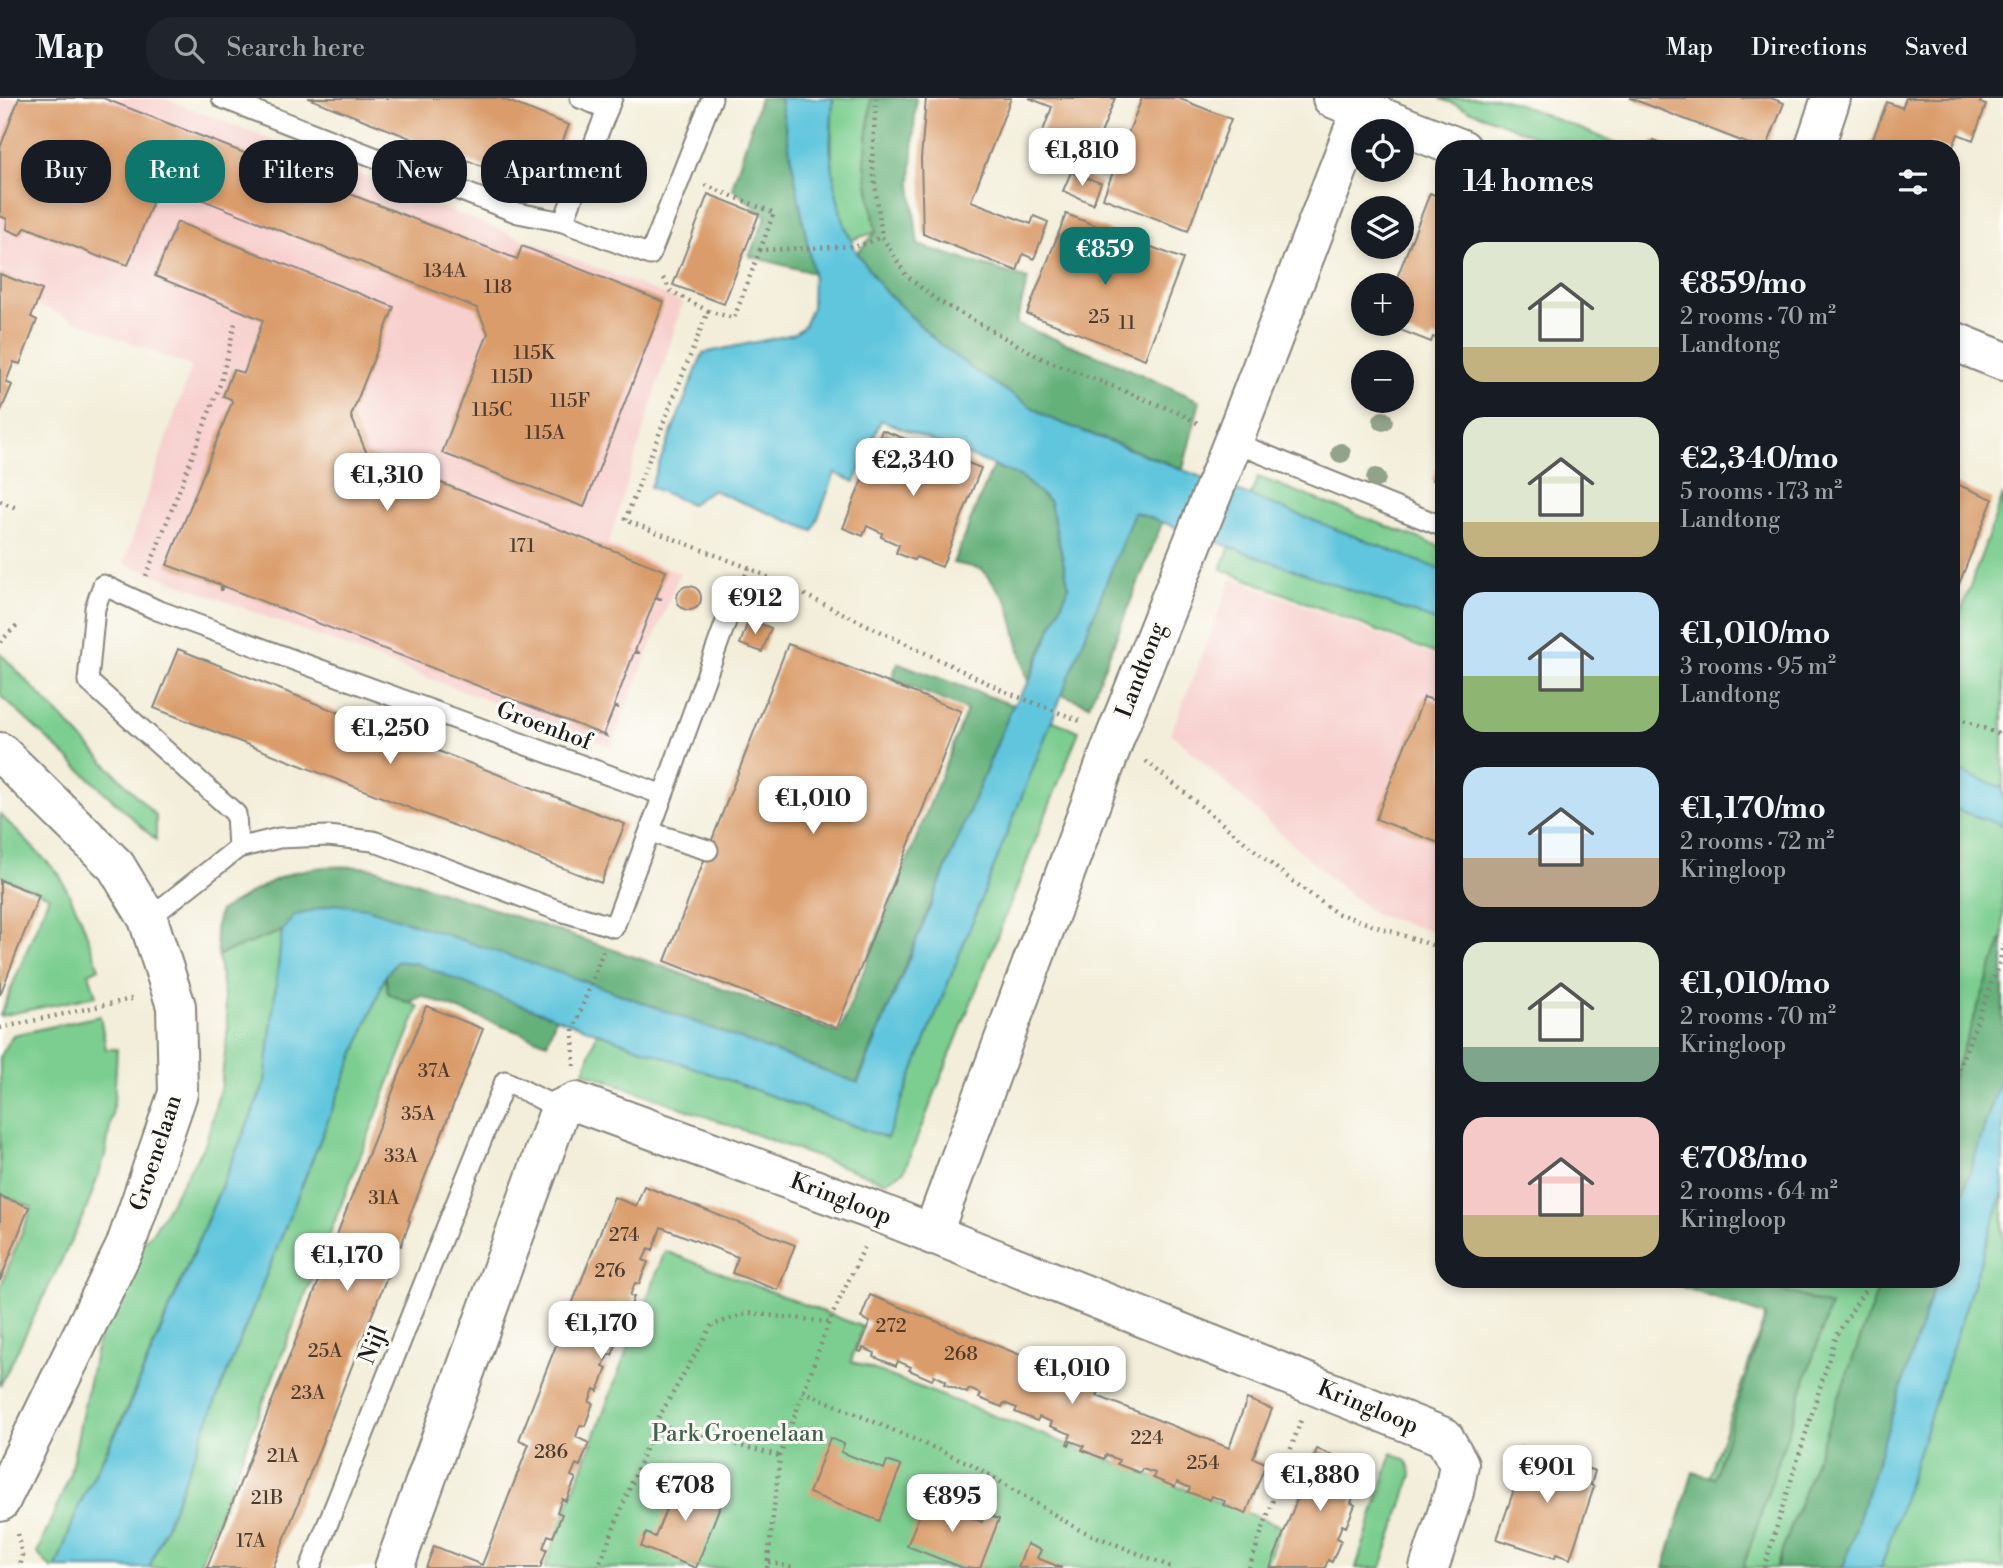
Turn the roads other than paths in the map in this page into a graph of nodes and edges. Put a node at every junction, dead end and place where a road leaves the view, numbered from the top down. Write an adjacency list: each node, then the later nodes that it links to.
1 (222, 98): 9 (lane)
2 (580, 98): 5 (lane)
3 (712, 98): 9 (lane)
4 (1831, 98): 8 (street)
5 (610, 104): 9 (lane)
6 (1346, 104): 7 (street); 12 (street, Landtong)
7 (1439, 140)
8 (1817, 140)
9 (563, 222)
10 (1960, 344): 11 (street)
11 (2003, 361)
12 (1233, 442): 13 (lane); 22 (street, Landtong)
13 (1435, 523)
14 (732, 605): 16 (lane)
15 (0, 752): 20 (street, Groenelaan)
16 (663, 795): 17 (lane); 18 (lane, Groenhof)
17 (650, 832): 18 (lane); 19 (lane)
18 (238, 848): 20 (lane)
19 (708, 850)
20 (148, 919): 23 (street, Groenelaan)
21 (560, 1109): 22 (street, Kringloop); 24 (lane, Nijl); 25 (street)
22 (932, 1235): 26 (street, Kringloop)
23 (0, 1502)
24 (310, 1568)
25 (394, 1568)
26 (1429, 1568)

